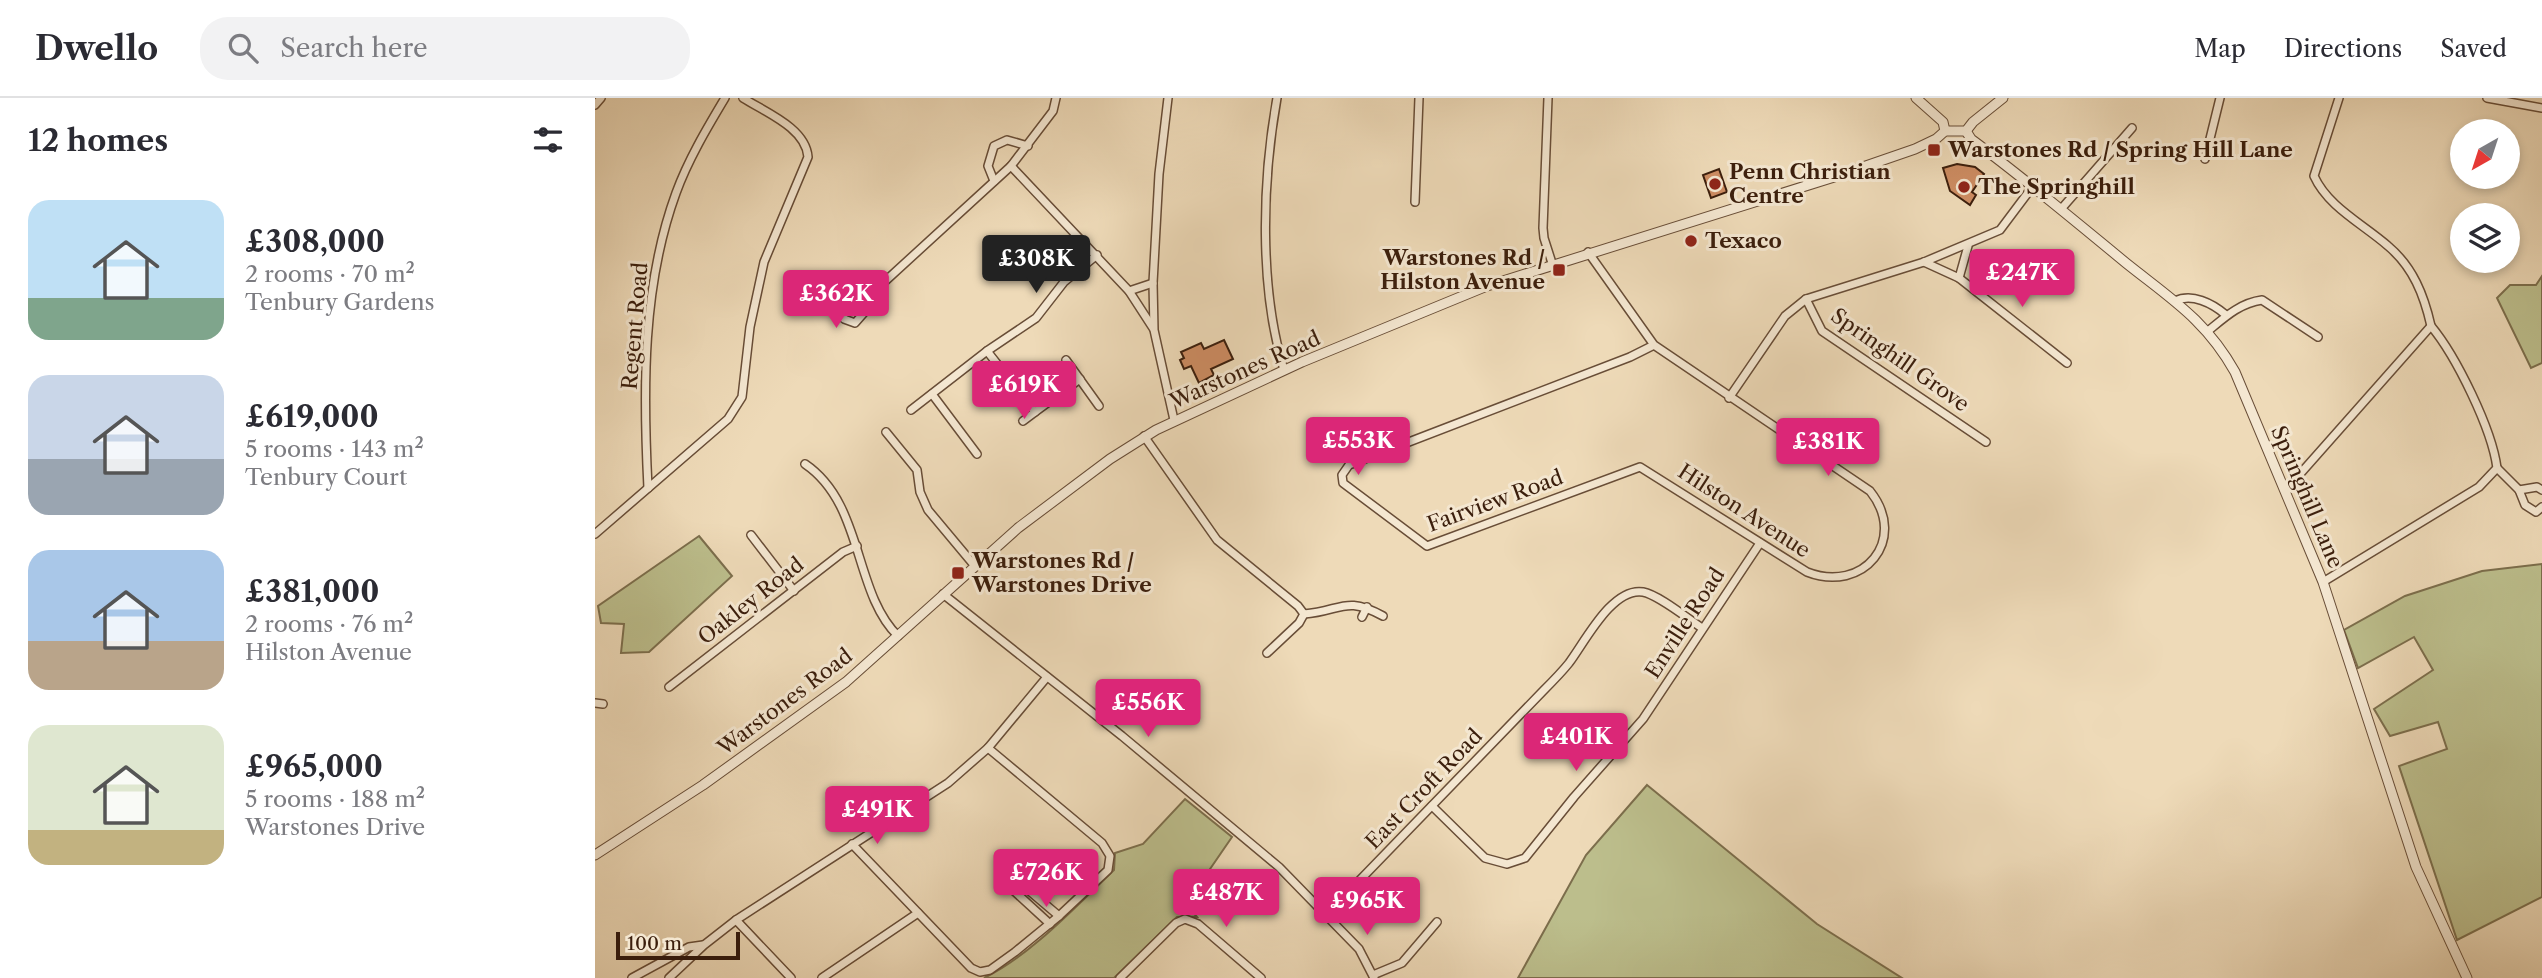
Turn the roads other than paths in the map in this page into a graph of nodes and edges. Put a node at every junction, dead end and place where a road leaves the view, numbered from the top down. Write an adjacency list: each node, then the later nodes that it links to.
1 (600, 98): 14 (street)
2 (725, 98): 62 (street, Regent Road)
3 (743, 98): 62 (street)
4 (1056, 98): 19 (street)
5 (1168, 98): 32 (street)
6 (1277, 98): 46 (street)
7 (1419, 98): 24 (street)
8 (1548, 98): 30 (street)
9 (1916, 98): 17 (street)
10 (2003, 98): 18 (street)
11 (2220, 98): 20 (street)
12 (2339, 98): 38 (street)
13 (2487, 98): 15 (street)
14 (595, 106)
15 (2542, 108)
16 (2132, 128): 25 (street)
17 (1945, 131): 18 (street); 27 (street, Warstones Road)
18 (1966, 131): 23 (street, Springhill Lane)
19 (1028, 146): 21 (street); 22 (street)
20 (2195, 150)
21 (1011, 166): 22 (street); 28 (street)
22 (993, 181): 34 (street)
23 (2033, 186): 25 (street, Springhill Lane); 26 (street)
24 (1415, 202)
25 (2061, 208): 36 (street, Springhill Lane)
26 (1968, 246): 29 (street); 31 (street)
27 (1588, 252): 30 (street, Warstones Road); 42 (street, Hilston Avenue)
28 (1097, 255): 33 (street); 43 (street)
29 (1924, 262): 31 (street); 35 (street)
30 (1552, 263): 46 (street, Warstones Road)
31 (1959, 278): 45 (street)
32 (1153, 283): 33 (street); 39 (street)
33 (1129, 291): 39 (street)
34 (869, 296)
35 (1806, 299): 49 (street); 57 (street, Springhill Grove)
36 (2175, 301): 37 (street); 40 (street, Springhill Lane)
37 (2226, 315): 40 (street); 41 (street)
38 (2431, 326): 60 (street); 65 (street)
39 (1154, 330): 53 (street)
40 (2208, 331): 65 (street, Springhill Lane)
41 (2318, 337)
42 (1654, 345): 49 (street, Hilston Avenue); 61 (street, Fairview Road)
43 (987, 351): 48 (street); 52 (street)
44 (1066, 360): 47 (street)
45 (2067, 363)
46 (1284, 370): 53 (street, Warstones Road)
47 (1080, 379): 50 (street); 52 (street)
48 (932, 394): 51 (street); 58 (street)
49 (1729, 398): 69 (street, Hilston Avenue)
50 (1099, 406)
51 (911, 410)
52 (1035, 412): 54 (street)
53 (1174, 420): 56 (street, Warstones Road)
54 (1023, 421)
55 (886, 432): 71 (street)
56 (1144, 436): 71 (street, Warstones Road); 76 (street)
57 (1986, 442)
58 (977, 454)
59 (805, 464): 70 (street)
60 (2497, 468): 63 (street); 72 (street)
61 (1646, 469): 69 (street, Hilston Avenue)
62 (648, 488): 67 (street)
63 (2519, 490): 64 (street); 66 (street)
64 (2542, 490)
65 (2285, 491): 72 (street, Springhill Lane)
66 (2542, 507)
67 (595, 534)
68 (751, 535): 73 (street)
69 (1759, 543): 79 (street, Enville Road)
70 (857, 546): 73 (street, Oakley Road); 80 (street)
71 (974, 565): 74 (street, Warstones Road)
72 (2323, 582): 102 (street, Springhill Lane)
73 (793, 591): 83 (street, Oakley Road)
74 (943, 594): 80 (street, Warstones Road); 82 (street)
75 (1367, 607): 76 (street); 77 (street); 78 (street)
76 (1304, 614): 81 (street)
77 (1383, 616)
78 (1362, 617)
79 (1702, 628): 85 (street, East Croft Road); 85 (street, Enville Road)
80 (898, 636): 87 (street, Warstones Road)
81 (1267, 653)
82 (1047, 677): 84 (street); 89 (street)
83 (670, 687)
84 (988, 748): 86 (street); 90 (street)
85 (1432, 806): 89 (street, East Croft Road)
86 (852, 844): 88 (street); 91 (street)
87 (595, 855)
88 (918, 913): 93 (street); 100 (street)
89 (1327, 914): 96 (street)
90 (1059, 916): 93 (street); 93 (street)
91 (736, 920): 94 (street); 99 (street)
92 (1437, 922): 96 (street)
93 (1050, 924)
94 (704, 945): 97 (street); 98 (street)
95 (1122, 977): 101 (street)
96 (1373, 977)
97 (632, 978)
98 (669, 978)
99 (791, 978)
100 (822, 978)
101 (1261, 978)
102 (2467, 978)

